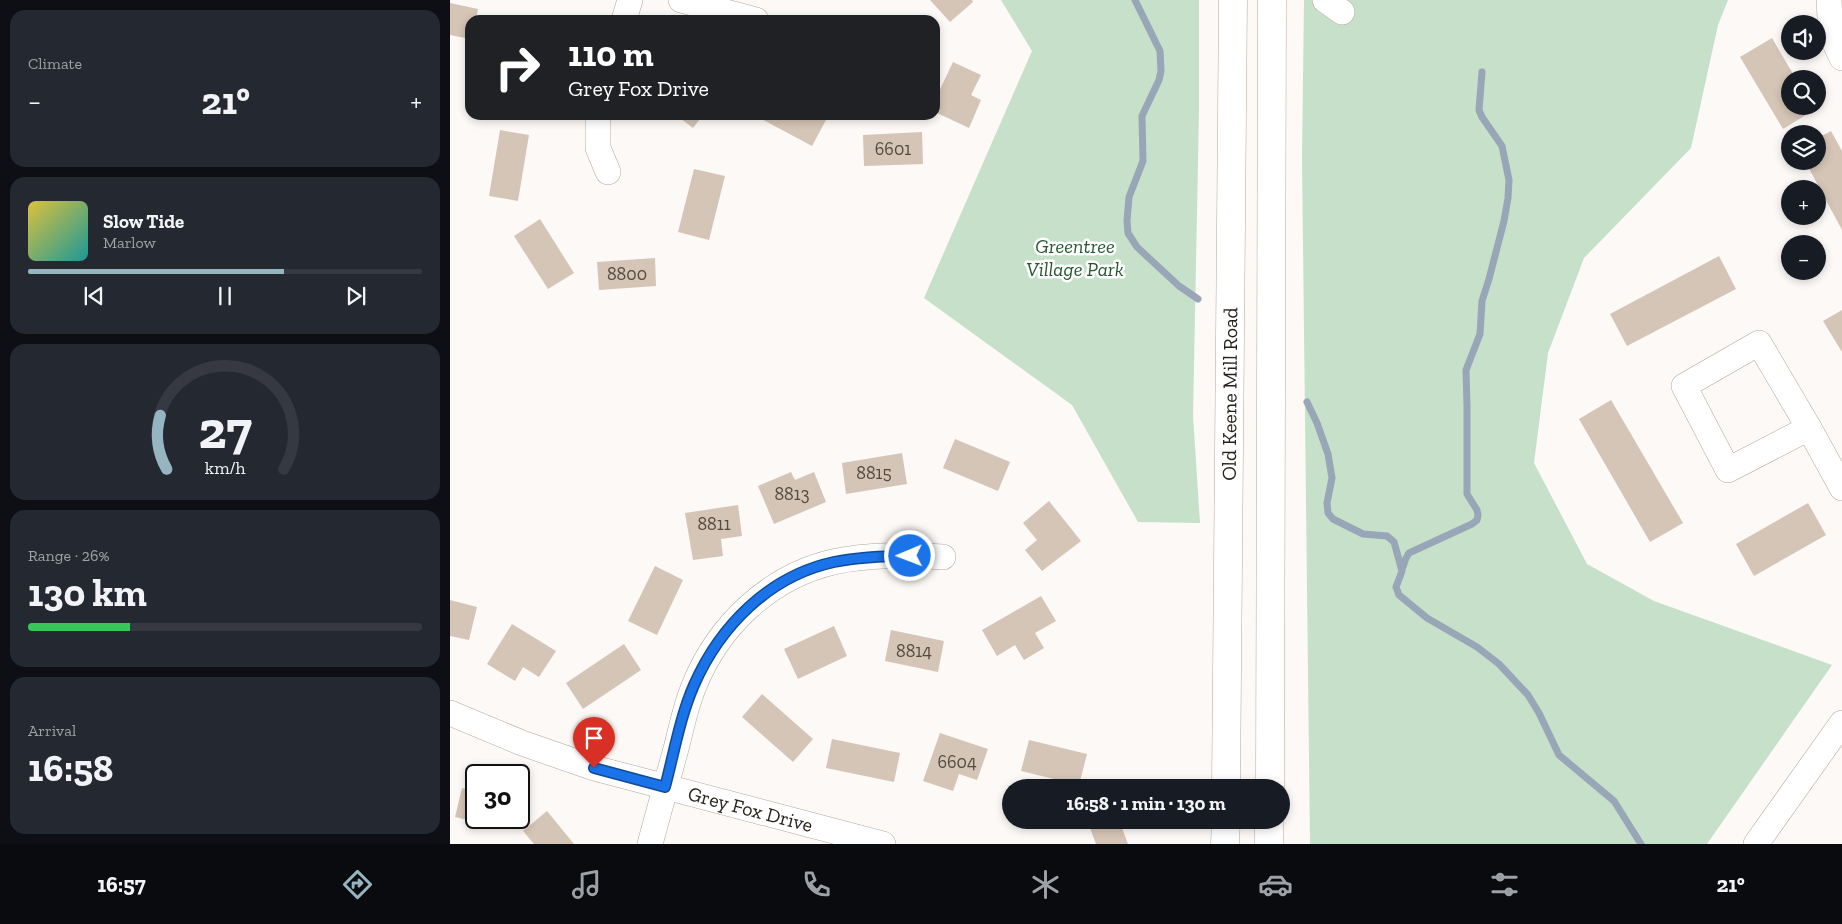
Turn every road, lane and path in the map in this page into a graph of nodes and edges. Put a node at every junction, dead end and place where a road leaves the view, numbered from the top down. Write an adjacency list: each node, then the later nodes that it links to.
1 (630, 0): 6 (street)
2 (681, 0): 7 (street)
3 (1233, 0): 16 (main road, Old Keene Mill Road)
4 (1272, 0): 17 (main road, Old Keene Mill Road)
5 (1829, 0): 8 (street)
6 (626, 15)
7 (737, 15)
8 (1842, 58)
9 (598, 120): 10 (street)
10 (608, 172)
11 (1809, 428): 11 (street); 12 (street)
12 (1842, 488)
13 (943, 557): 18 (street)
14 (450, 713): 18 (street, Grey Fox Drive)
15 (1842, 723): 25 (street)
16 (1226, 779)
17 (1270, 779)
18 (665, 787): 21 (street); 22 (street, Grey Fox Drive)
19 (1226, 829): 23 (main road)
20 (1270, 829): 24 (main road)
21 (650, 844)
22 (883, 844)
23 (1226, 844)
24 (1269, 844)
25 (1756, 844)

